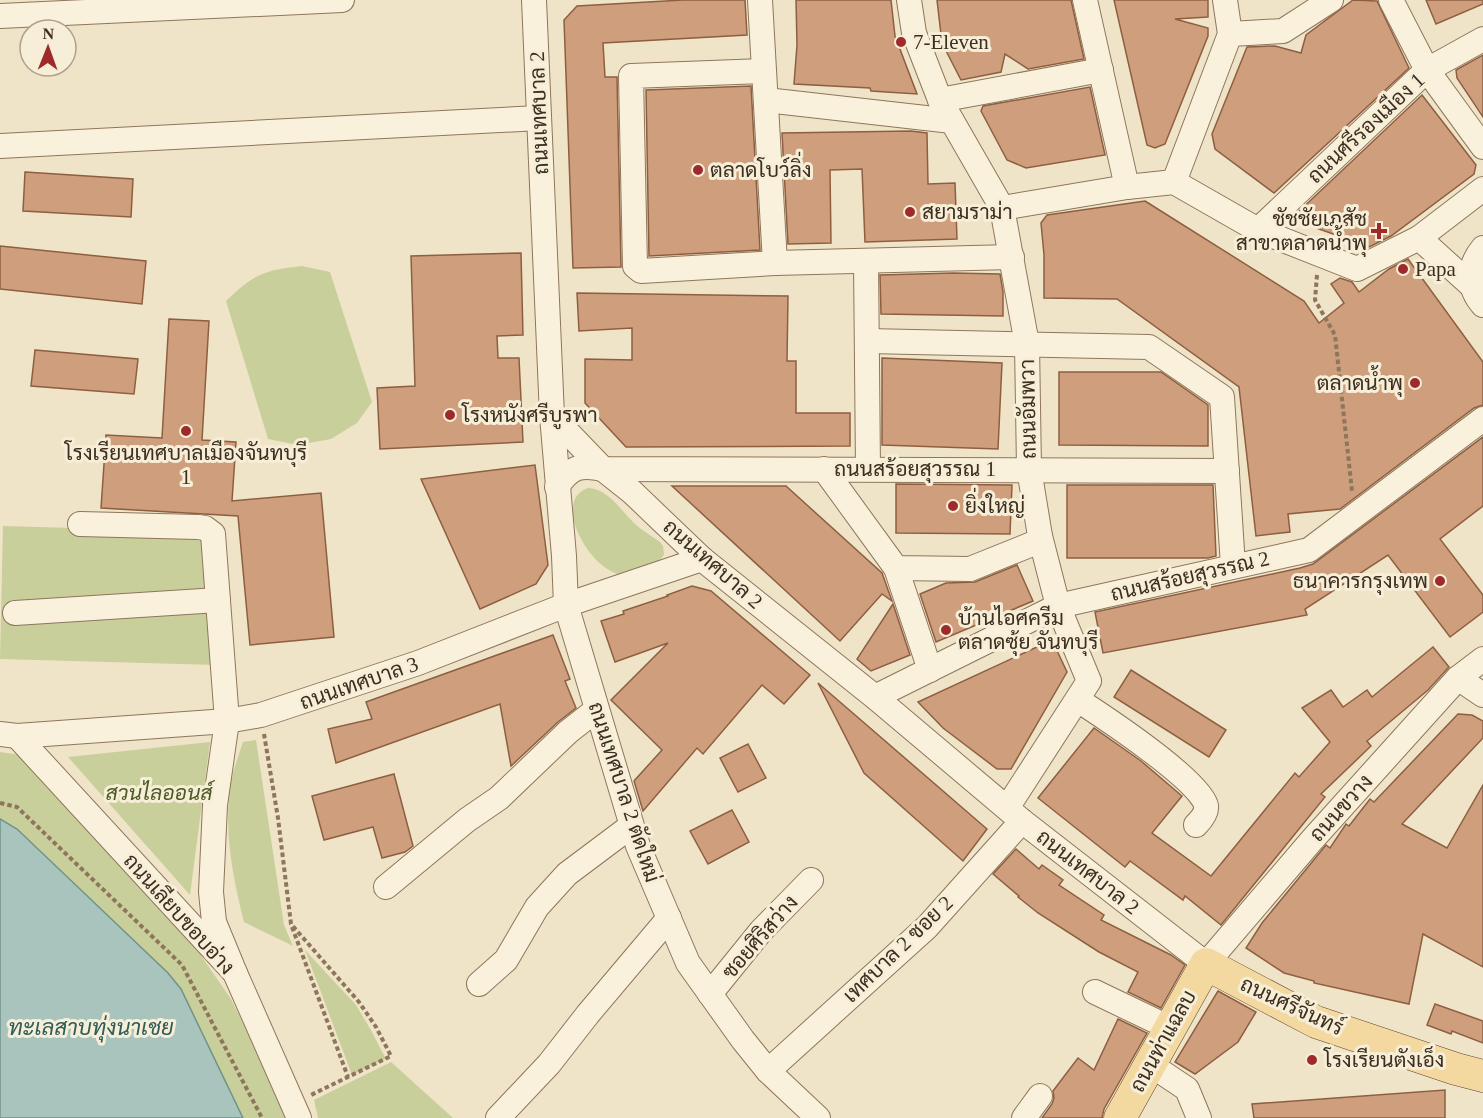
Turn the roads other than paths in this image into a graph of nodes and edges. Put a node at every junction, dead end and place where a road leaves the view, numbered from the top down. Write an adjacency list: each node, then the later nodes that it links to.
1 (342, 0): 9 (street)
2 (534, 0): 17 (street, ถนนเทศบาล 2)
3 (760, 0): 14 (street)
4 (909, 0): 16 (street, ถนนอัมพวา)
5 (1086, 0): 12 (street)
6 (1225, 0): 10 (street)
7 (1331, 0): 10 (street)
8 (1391, 0): 13 (street)
9 (0, 16)
10 (1230, 34): 20 (street)
11 (1483, 39): 13 (street, ถนนศรีรองเมือง 1)
12 (1101, 70): 16 (street); 21 (street)
13 (1427, 70): 19 (street); 24 (street, ถนนศรีรองเมือง 1)
14 (763, 71): 15 (street); 29 (street)
15 (766, 100): 16 (street); 29 (street)
16 (946, 110): 23 (street, ถนนอัมพวา)
17 (539, 118): 18 (street); 33 (street, ถนนเทศบาล 2)
18 (0, 146)
19 (1483, 147)
20 (1173, 182): 21 (street); 24 (street)
21 (1127, 187): 23 (street)
22 (1483, 189): 25 (street)
23 (1002, 208): 27 (street, ถนนอัมพวา)
24 (1258, 230): 25 (street)
25 (1419, 238): 30 (street)
26 (1483, 248): 30 (street)
27 (1012, 257): 28 (street); 32 (street, ถนนอัมพวา)
28 (866, 261): 29 (street); 31 (street)
29 (775, 263)
30 (1477, 295)
31 (867, 341): 32 (street); 37 (street)
32 (1027, 344): 38 (street, ถนนอัมพวา); 39 (street)
33 (552, 416): 35 (street, ถนนเทศบาล 2); 40 (street, ถนนเทศบาล 2 ตัดใหม่)
34 (1483, 419): 46 (street, ถนนสร้อยสุวรรณ 2)
35 (603, 469): 36 (street, ถนนสร้อยสุวรรณ 1); 40 (street); 42 (street, ถนนเทศบาล 2)
36 (824, 469): 37 (street, ถนนสร้อยสุวรรณ 1); 47 (street)
37 (868, 469): 38 (street, ถนนสร้อยสุวรรณ 1)
38 (1029, 469): 39 (street, ถนนสร้อยสุวรรณ 1); 43 (street, ถนนอัมพวา)
39 (1227, 471): 46 (street)
40 (557, 487): 44 (street, ถนนเทศบาล 2 ตัดใหม่)
41 (80, 524): 50 (street)
42 (670, 528): 45 (street, ถนนเทศบาล 2); 48 (street)
43 (1040, 536): 47 (street); 52 (street, ถนนอัมพวา)
44 (564, 556): 49 (street); 51 (street, ถนนเทศบาล 2 ตัดใหม่)
45 (702, 559): 48 (street, ถนนเทศบาล 3); 58 (street, ถนนเทศบาล 2)
46 (1233, 566): 52 (street, ถนนสร้อยสุวรรณ 2)
47 (896, 568): 55 (street)
48 (662, 572): 49 (street, ถนนเทศบาล 3)
49 (624, 586): 51 (street, ถนนเทศบาล 3)
50 (218, 600): 53 (street); 61 (street)
51 (566, 605): 60 (street, ถนนเทศบาล 2 ตัดใหม่); 61 (street, ถนนเทศบาล 3)
52 (1058, 606): 55 (street, ถนนสร้อยสุวรรณ 2); 59 (street, ถนนอัมพวา)
53 (15, 613)
54 (1483, 659): 56 (street, ถนนขวาง)
55 (930, 670): 58 (street, ถนนสร้อยสุวรรณ 2)
56 (1458, 678): 57 (street); 69 (street, ถนนขวาง)
57 (1483, 695)
58 (875, 698): 63 (street, ถนนเทศบาล 2)
59 (1078, 700): 63 (street, ถนนอัมพวา); 64 (street)
60 (596, 710): 65 (street, ถนนเทศบาล 2 ตัดใหม่); 67 (street)
61 (226, 720): 62 (street, ถนนเทศบาล 3); 70 (street)
62 (8, 735): 70 (street, ถนนเลียบขอบอ่าง)
63 (1014, 814): 69 (street, ถนนเทศบาล 2); 76 (street, เทศบาล 2 ซอย 2)
64 (1196, 825)
65 (631, 826): 68 (street, ถนนเทศบาล 2 ตัดใหม่); 71 (street)
66 (811, 880): 73 (street, ซอยศิริสว่าง)
67 (386, 887)
68 (669, 918): 73 (street, ถนนเทศบาล 2 ตัดใหม่); 80 (street)
69 (1206, 964): 74 (main road, ถนนท่าแฉลบ); 77 (main road, ถนนศรีจันทร์)
70 (235, 973): 79 (street, ถนนเลียบขอบอ่าง)
71 (479, 984)
72 (1095, 992): 74 (street)
73 (710, 994): 76 (street, ถนนเทศบาล 2 ตัดใหม่)
74 (1170, 1028): 75 (main road, ถนนท่าแฉลบ)
75 (1150, 1065): 83 (main road, ถนนท่าแฉลบ); 84 (street)
76 (768, 1071): 81 (street, ถนนเทศบาล 2 ตัดใหม่)
77 (1483, 1076)
78 (1040, 1096): 82 (street)
79 (297, 1111)
80 (498, 1118)
81 (818, 1118)
82 (1024, 1118)
83 (1120, 1118)
84 (1199, 1118)

